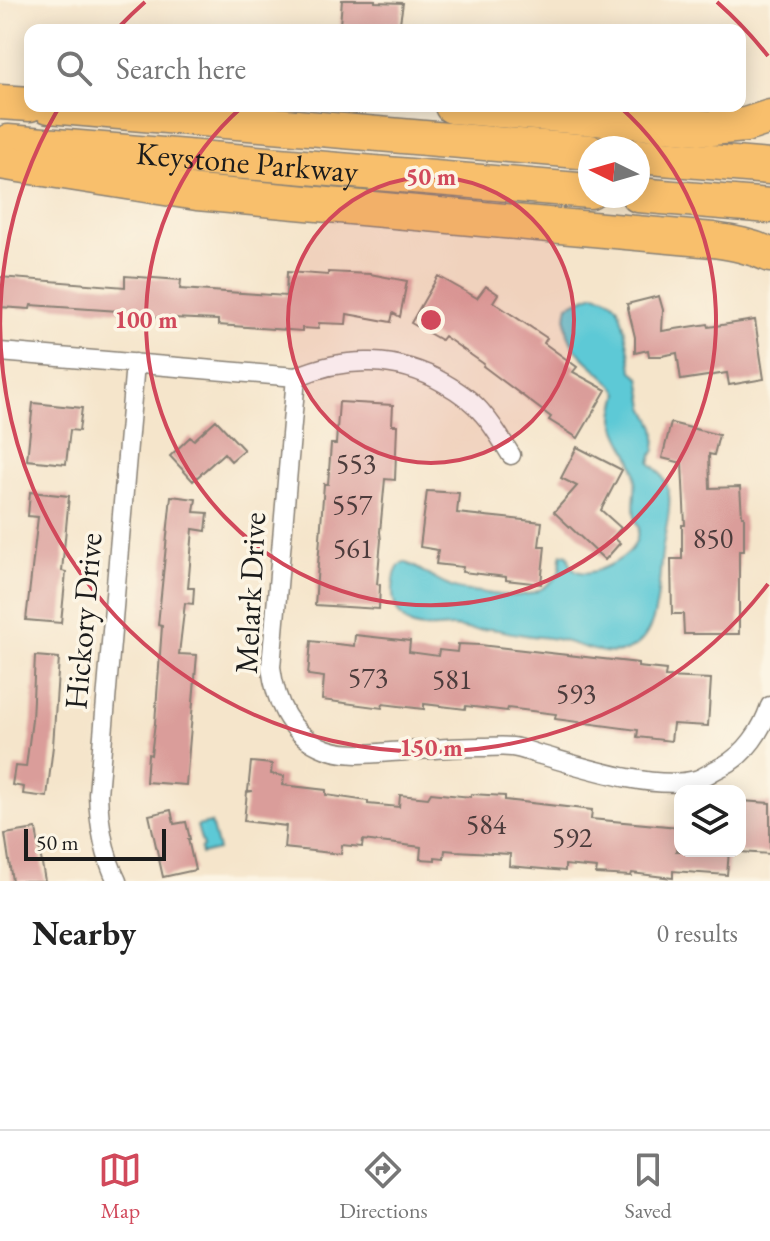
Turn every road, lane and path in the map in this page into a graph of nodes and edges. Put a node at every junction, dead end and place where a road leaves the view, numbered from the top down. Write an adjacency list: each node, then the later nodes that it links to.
1 (0, 84): 2 (highway)
2 (24, 85)
3 (0, 102): 4 (highway)
4 (24, 104)
5 (120, 112): 9 (highway, Keystone Parkway)
6 (523, 112): 7 (highway)
7 (770, 117)
8 (0, 142): 13 (highway, Keystone Parkway)
9 (578, 151)
10 (650, 157): 12 (highway)
11 (0, 162): 16 (highway)
12 (770, 167)
13 (578, 190)
14 (650, 196): 15 (highway)
15 (770, 206)
16 (770, 255)
17 (0, 352): 18 (street)
18 (135, 363): 19 (street); 22 (street, Hickory Drive)
19 (296, 377): 20 (street); 21 (street, Melark Drive)
20 (511, 455)
21 (770, 706)
22 (117, 881)

